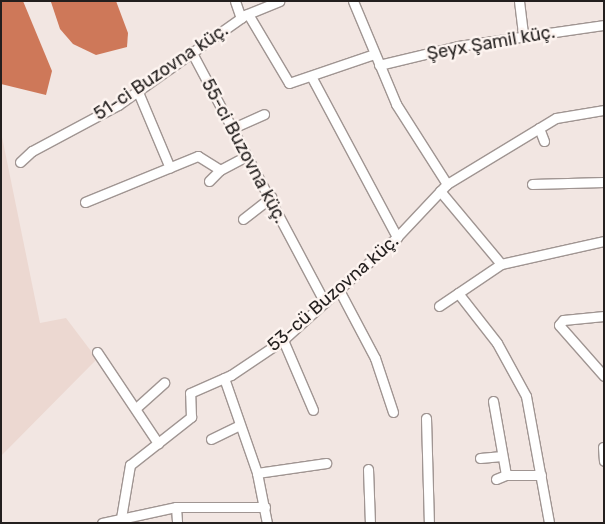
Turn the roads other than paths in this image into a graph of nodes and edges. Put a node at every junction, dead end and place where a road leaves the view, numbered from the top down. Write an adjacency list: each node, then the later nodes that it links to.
1 (235, 1): 5 (street)
2 (279, 1): 5 (street, 51-ci Buzovna küç.)
3 (353, 1): 9 (street)
4 (519, 1): 7 (street)
5 (244, 16): 8 (street, 51-ci Buzovna küç.); 11 (street)
6 (604, 25): 7 (street, Şeyx Şamil küç.)
7 (523, 36): 10 (street, Şeyx Şamil küç.)
8 (191, 51): 12 (street, 51-ci Buzovna küç.); 15 (street, 55-ci Buzovna küç.)
9 (374, 54): 10 (street); 11 (street)
10 (379, 65): 24 (street)
11 (311, 76): 30 (street)
12 (138, 92): 19 (street, 51-ci Buzovna küç.); 20 (street)
13 (604, 110): 16 (street, 53-cü Buzovna küç.)
14 (264, 114): 15 (street)
15 (233, 128): 18 (street, 55-ci Buzovna küç.)
16 (539, 128): 17 (street); 24 (street, 53-cü Buzovna küç.)
17 (544, 141)
18 (246, 156): 21 (street); 27 (street, 55-ci Buzovna küç.)
19 (20, 162)
20 (170, 168): 21 (street); 28 (street)
21 (220, 170): 22 (street)
22 (209, 180)
23 (604, 182): 25 (street)
24 (447, 184): 26 (street, 53-cü Buzovna küç.)
25 (532, 184)
26 (440, 191): 30 (street, 53-cü Buzovna küç.); 32 (street)
27 (271, 197): 29 (street); 35 (street, 55-ci Buzovna küç.)
28 (85, 202)
29 (243, 219)
30 (397, 237): 33 (street, 53-cü Buzovna küç.)
31 (604, 241): 32 (street)
32 (502, 264): 34 (street)
33 (339, 290): 35 (street, 53-cü Buzovna küç.); 46 (street)
34 (458, 293): 36 (street); 59 (street)
35 (325, 303): 38 (street, 53-cü Buzovna küç.)
36 (439, 306)
37 (604, 316): 40 (street)
38 (283, 340): 41 (street, 53-cü Buzovna küç.); 45 (street)
39 (98, 352): 44 (street)
40 (604, 376)
41 (224, 378): 48 (street); 50 (street, 53-cü Buzovna küç.)
42 (164, 383): 44 (street)
43 (493, 401): 52 (street)
44 (136, 408): 50 (street)
45 (313, 410)
46 (393, 412)
47 (426, 418): 68 (street)
48 (240, 425): 49 (street); 57 (street)
49 (210, 439)
50 (158, 443): 63 (street, 53-cü Buzovna küç.)
51 (603, 447): 54 (street)
52 (502, 456): 53 (street); 58 (street)
53 (480, 458)
54 (604, 461)
55 (326, 464): 57 (street)
56 (368, 469): 67 (street)
57 (257, 473): 62 (street)
58 (506, 475): 59 (street); 60 (street)
59 (541, 475): 69 (street)
60 (496, 479)
61 (176, 507): 62 (street); 63 (street); 65 (street)
62 (265, 507): 66 (street)
63 (121, 518): 64 (street)
64 (102, 523)
65 (177, 523)
66 (267, 523)
67 (370, 523)
68 (429, 523)
69 (549, 523)

